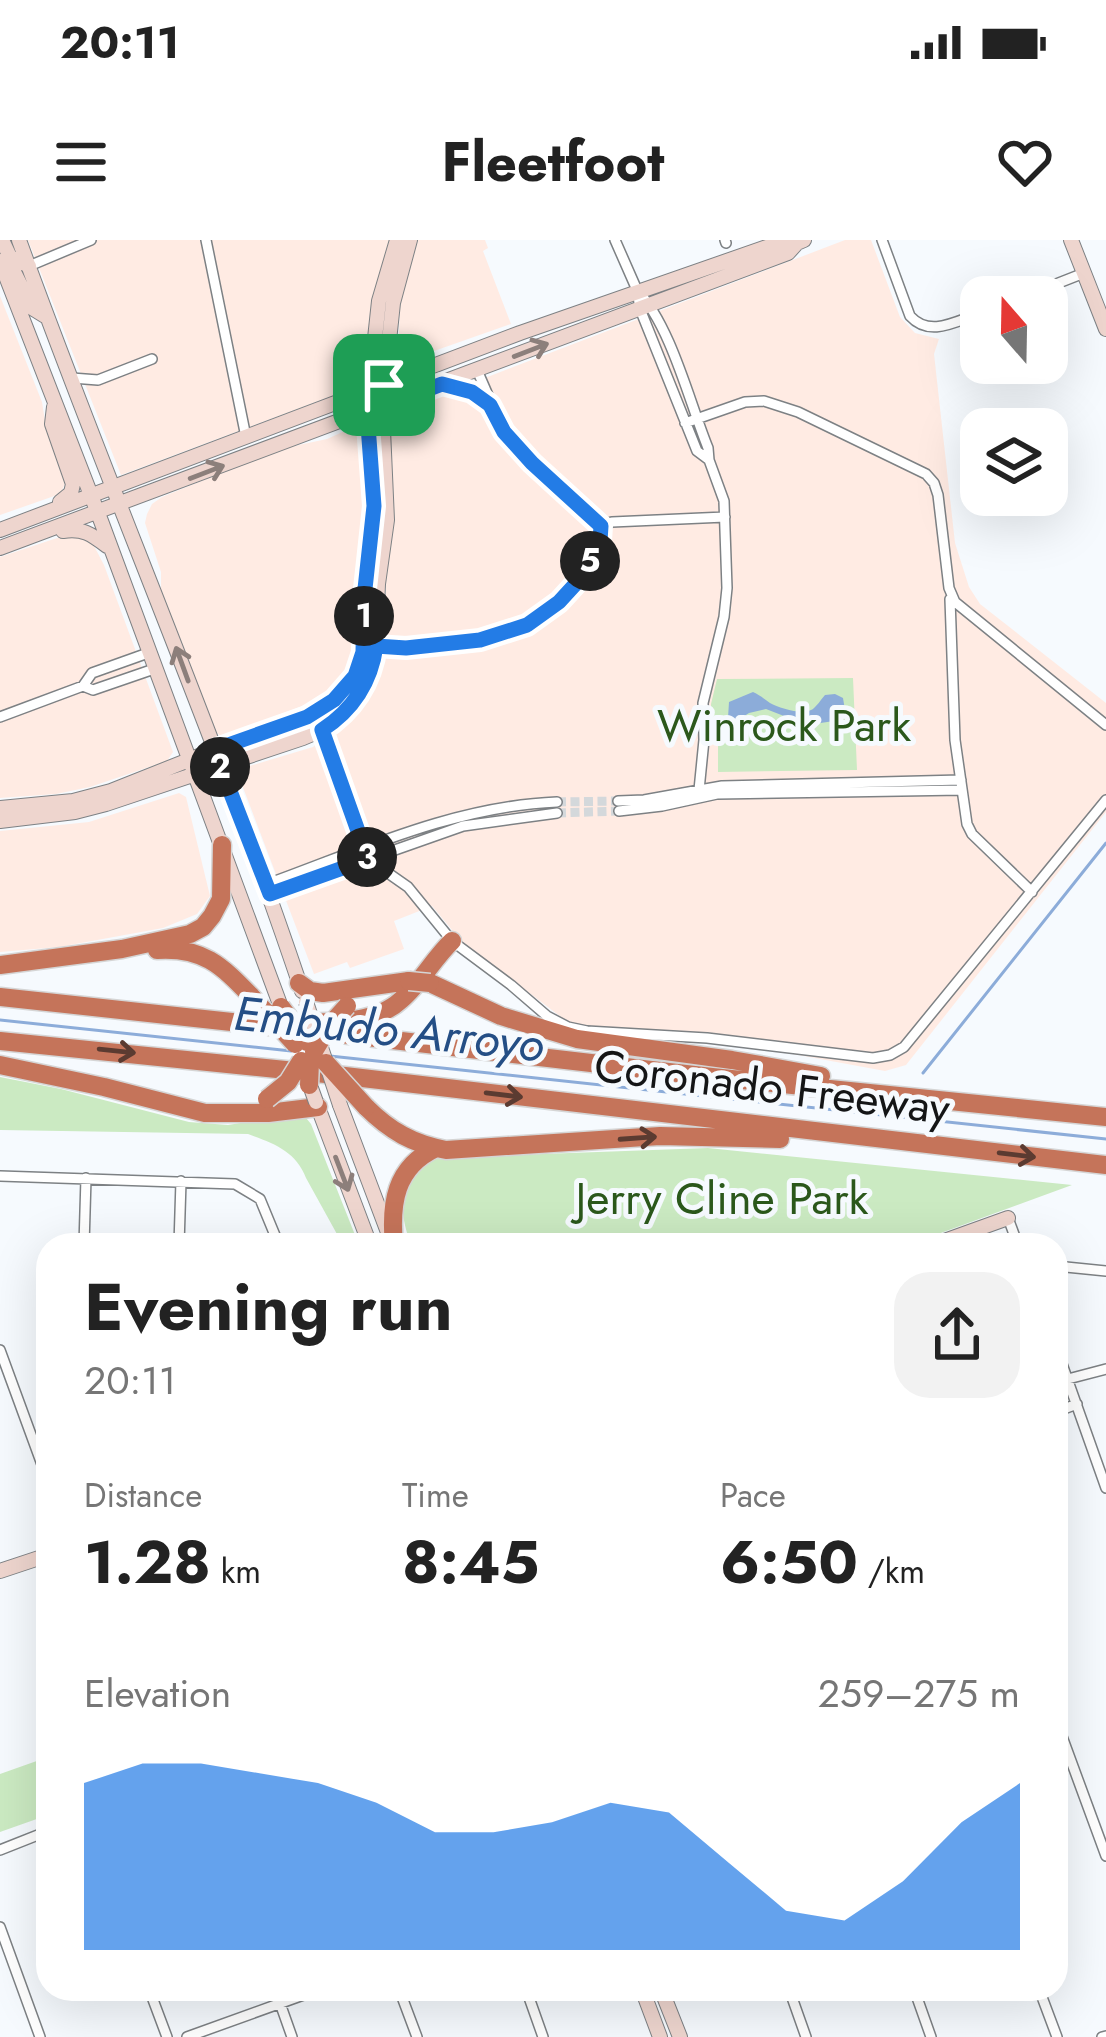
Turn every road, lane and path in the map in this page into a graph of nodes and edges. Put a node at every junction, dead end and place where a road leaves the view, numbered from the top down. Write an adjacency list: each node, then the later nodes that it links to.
1 (2, 240): 12 (street)
2 (91, 240): 11 (street)
3 (397, 240): 28 (street)
4 (410, 240): 28 (street)
5 (615, 240): 16 (street)
6 (882, 240): 20 (street)
7 (1071, 240): 14 (street)
8 (800, 241): 16 (street); 17 (street)
9 (20, 242): 11 (street); 12 (street)
10 (208, 242): 34 (street)
11 (54, 253): 12 (street)
12 (28, 266): 19 (street)
13 (1, 267): 19 (street); 30 (street)
14 (1084, 273): 15 (street); 21 (street)
15 (1068, 279)
16 (637, 290): 18 (street); 28 (street)
17 (673, 296): 18 (street); 22 (street)
18 (645, 306): 22 (street); 24 (street, one-way to 18); 33 (street)
19 (47, 317): 25 (street)
20 (960, 319)
21 (1106, 329)
22 (665, 335): 33 (street)
23 (152, 359): 26 (street)
24 (477, 370): 27 (street); 31 (street)
25 (70, 378): 26 (street); 29 (street)
26 (98, 380): 29 (street)
27 (442, 384): 31 (street); 32 (street)
28 (377, 388): 32 (street); 34 (street)
29 (80, 401): 35 (street)
30 (55, 403): 36 (street); 38 (street)
31 (490, 405): 41 (street)
32 (374, 410): 37 (street, one-way to 32); 46 (street)
33 (691, 421): 40 (street); 47 (street)
34 (246, 437): 35 (street)
35 (113, 486): 36 (street); 37 (street)
36 (91, 495): 38 (street); 39 (street)
37 (122, 504): 39 (street); 56 (street, one-way to 37)
38 (50, 511): 42 (street)
39 (98, 513): 43 (street); 44 (street)
40 (725, 518): 41 (street); 60 (street)
41 (601, 526): 48 (street)
42 (0, 530)
43 (17, 542): 44 (street); 45 (street)
44 (110, 547): 49 (street)
45 (0, 548)
46 (374, 564): 48 (street); 50 (street)
47 (949, 588): 54 (street); 59 (street)
48 (376, 646): 55 (street)
49 (148, 653): 51 (street); 52 (street)
50 (361, 660): 55 (street); 56 (street)
51 (154, 669): 52 (street); 58 (street)
52 (83, 686): 53 (street)
53 (0, 717)
54 (1106, 725)
55 (322, 730): 57 (street); 68 (street)
56 (214, 750): 57 (street); 58 (street)
57 (220, 767): 58 (street); 69 (street)
58 (190, 768): 64 (street); 66 (street); 67 (street)
59 (961, 785): 60 (street); 62 (street); 70 (street)
60 (699, 790): 62 (street)
61 (1106, 800): 70 (street)
62 (663, 801): 63 (street)
63 (619, 806)
64 (0, 808)
65 (557, 808): 68 (street)
66 (0, 821)
67 (222, 845): 72 (highway); 77 (street)
68 (366, 854): 69 (street); 71 (street)
69 (268, 889): 76 (street)
70 (1031, 892): 71 (street)
71 (452, 941): 78 (highway)
72 (122, 949): 73 (highway); 80 (highway, bridge)
73 (0, 965)
74 (375, 985): 76 (highway); 80 (highway, bridge); 84 (highway)
75 (0, 997): 78 (highway, Coronado Freeway)
76 (305, 999): 80 (highway, bridge)
77 (280, 1004): 80 (highway, bridge)
78 (254, 1024): 84 (highway, Coronado Freeway)
79 (0, 1041): 87 (highway, Coronado Freeway, one-way to 87)
80 (310, 1052): 82 (highway, bridge); 83 (highway, bridge); 85 (highway, bridge); 88 (highway, bridge)
81 (0, 1066): 85 (highway)
82 (314, 1098): 85 (highway); 97 (street, one-way to 97)
83 (338, 1099): 98 (street)
84 (950, 1100): 86 (highway, Coronado Freeway)
85 (233, 1113)
86 (1106, 1117)
87 (887, 1141): 88 (highway, one-way to 87); 89 (highway, Coronado Freeway, one-way to 89)
88 (436, 1148): 99 (highway)
89 (1106, 1165)
90 (0, 1176): 91 (street)
91 (86, 1178): 92 (street); 94 (street)
92 (181, 1181): 95 (street); 96 (street)
93 (1008, 1218): 100 (street); 101 (street)
94 (84, 1233)
95 (179, 1233)
96 (274, 1233)
97 (365, 1233)
98 (388, 1233)
99 (392, 1233)
100 (966, 1233)
101 (1014, 1233)
102 (1068, 1267): 103 (street)
103 (1106, 1271)
104 (0, 1350): 109 (street)
105 (1106, 1369): 106 (street)
106 (1068, 1379): 107 (street)
107 (1077, 1404): 108 (street); 110 (street)
108 (1068, 1407)
109 (36, 1448)
110 (1105, 1475): 111 (street)
111 (1106, 1489)
112 (36, 1559): 113 (street)
113 (0, 1570)
114 (1068, 1753): 117 (street)
115 (36, 1836): 116 (street)
116 (0, 1850)
117 (1106, 1856)
118 (0, 1927): 129 (street)
119 (154, 2001): 130 (street)
120 (286, 2001): 128 (street)
121 (404, 2001): 133 (street)
122 (530, 2001): 134 (street)
123 (646, 2001): 135 (street)
124 (666, 2001): 136 (street)
125 (794, 2001): 137 (street)
126 (918, 2001): 138 (street)
127 (1044, 2001): 139 (street)
128 (280, 2003): 131 (street); 132 (street)
129 (40, 2037)
130 (167, 2037)
131 (187, 2037)
132 (292, 2037)
133 (417, 2037)
134 (543, 2037)
135 (660, 2037)
136 (680, 2037)
137 (806, 2037)
138 (931, 2037)
139 (1057, 2037)

